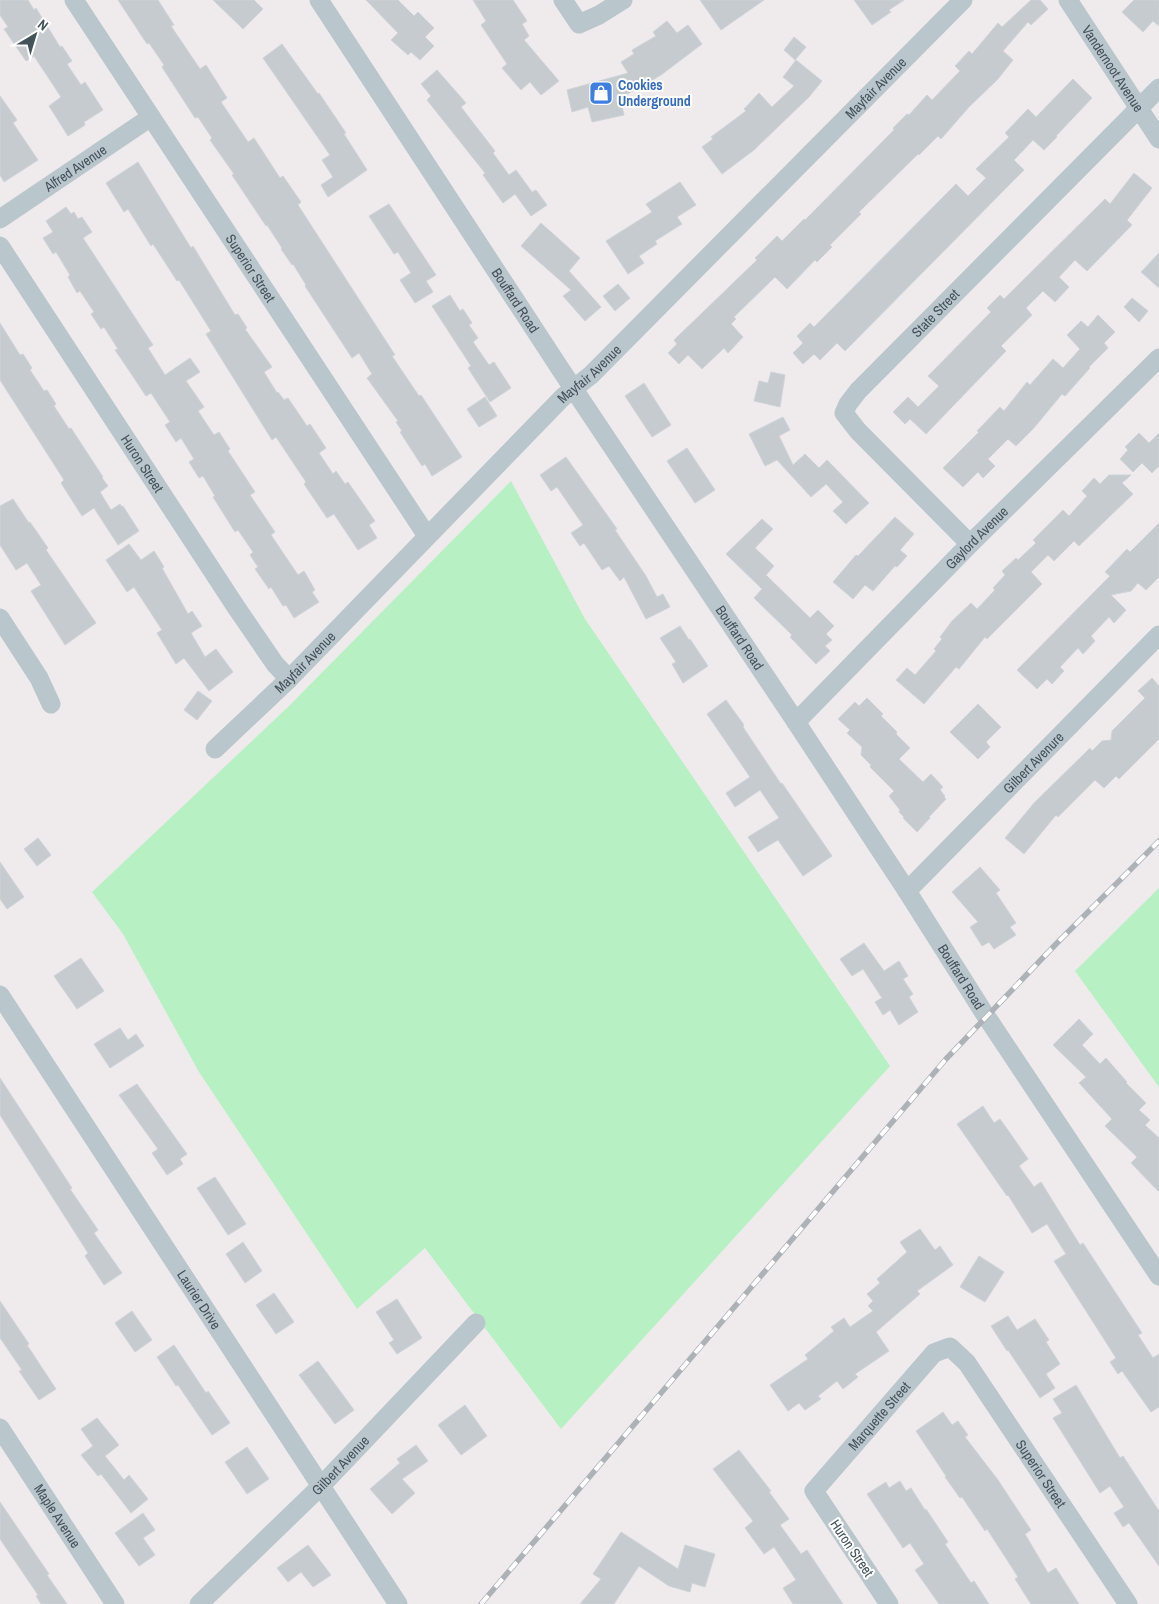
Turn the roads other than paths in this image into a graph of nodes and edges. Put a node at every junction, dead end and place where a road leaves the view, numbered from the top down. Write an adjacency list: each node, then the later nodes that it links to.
1 (74, 0): 9 (street, Superior Street)
2 (319, 0): 14 (street, Bouffard Road)
3 (563, 0): 4 (street)
4 (623, 0)
5 (963, 0): 14 (street, Mayfair Avenue)
6 (1068, 0): 8 (street, Vandernoot Avenue)
7 (1159, 88): 8 (street, State Street)
8 (1139, 108): 10 (street, Vandernoot Avenue); 16 (street, State Street)
9 (151, 117): 11 (street, Alfred Avenue); 15 (street, Superior Street)
10 (1159, 139)
11 (0, 219)
12 (0, 246): 19 (street, Huron Street)
13 (1159, 358): 16 (street, Gaylord Avenue)
14 (574, 389): 15 (street, Mayfair Avenue); 21 (street, Bouffard Road)
15 (427, 536): 19 (street, Mayfair Avenue)
16 (970, 544): 21 (street, Gaylord Avenue)
17 (0, 618): 20 (street)
18 (1159, 635): 23 (street, Gilbert Avenure)
19 (289, 679): 22 (street, Mayfair Avenue)
20 (51, 704)
21 (796, 722): 23 (street, Bouffard Road)
22 (215, 749)
23 (907, 892): 25 (street, Bouffard Road)
24 (0, 995): 29 (street, Laurier Drive)
25 (1159, 1276)
26 (476, 1323): 29 (street, Gilbert Avenue)
27 (950, 1347): 30 (street, Marquette Street); 35 (street, Superior Street)
28 (0, 1428): 31 (street, Maple Avenue)
29 (321, 1486): 32 (street, Gilbert Avenue); 33 (street, Laurier Drive)
30 (814, 1491): 34 (street, Huron Street)
31 (115, 1604)
32 (199, 1604)
33 (398, 1604)
34 (889, 1604)
35 (1128, 1604)

